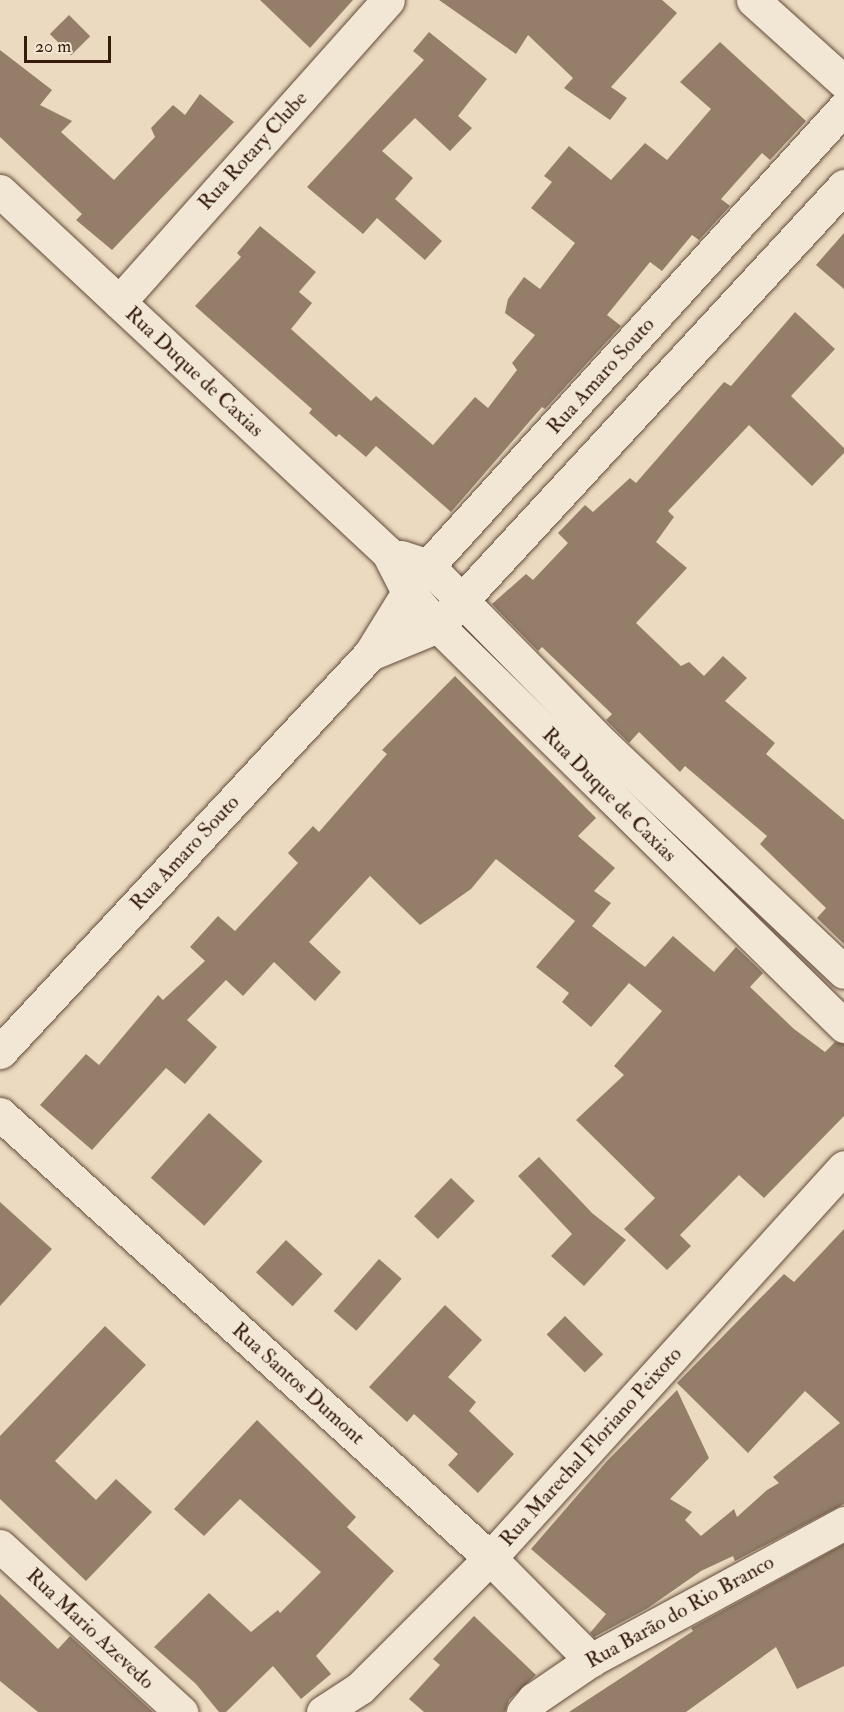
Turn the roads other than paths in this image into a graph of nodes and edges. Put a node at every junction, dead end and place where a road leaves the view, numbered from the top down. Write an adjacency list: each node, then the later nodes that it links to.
1 (388, 0): 7 (street, Rua Rotary Clube)
2 (753, 0): 3 (street)
3 (844, 82)
4 (844, 108): 8 (street, Rua Amaro Souto)
5 (844, 186): 9 (street, Rua Amaro Souto)
6 (0, 191): 7 (street, Rua Duque de Caxias)
7 (119, 302): 8 (street, Rua Duque de Caxias)
8 (417, 578): 9 (street, Rua Duque de Caxias); 10 (street, Rua Duque de Caxias); 11 (street, Rua Amaro Souto)
9 (462, 600): 10 (street, Rua Amaro Souto); 12 (street, Rua Duque de Caxias)
10 (438, 626): 11 (street, Rua Amaro Souto); 13 (street, Rua Duque de Caxias)
11 (370, 654): 18 (street, Rua Amaro Souto)
12 (604, 745): 13 (street); 14 (street, Rua Duque de Caxias)
13 (582, 769): 15 (street, Rua Duque de Caxias)
14 (751, 887): 15 (street); 16 (street, Rua Duque de Caxias)
15 (727, 913): 17 (street, Rua Duque de Caxias)
16 (844, 972)
17 (844, 1026)
18 (0, 1052)
19 (0, 1114): 23 (street, Rua Santos Dumont)
20 (844, 1167): 23 (street, Rua Marechal Floriano Peixoto)
21 (844, 1523): 24 (street, Rua Barão do Rio Branco)
22 (0, 1546): 25 (street, Rua Mario Azevedo)
23 (490, 1558): 24 (street, Rua Santos Dumont); 26 (street, Rua Marechal Floriano Peixoto)
24 (591, 1660): 27 (street, Rua Barão do Rio Branco)
25 (181, 1712)
26 (323, 1712)
27 (523, 1712)

